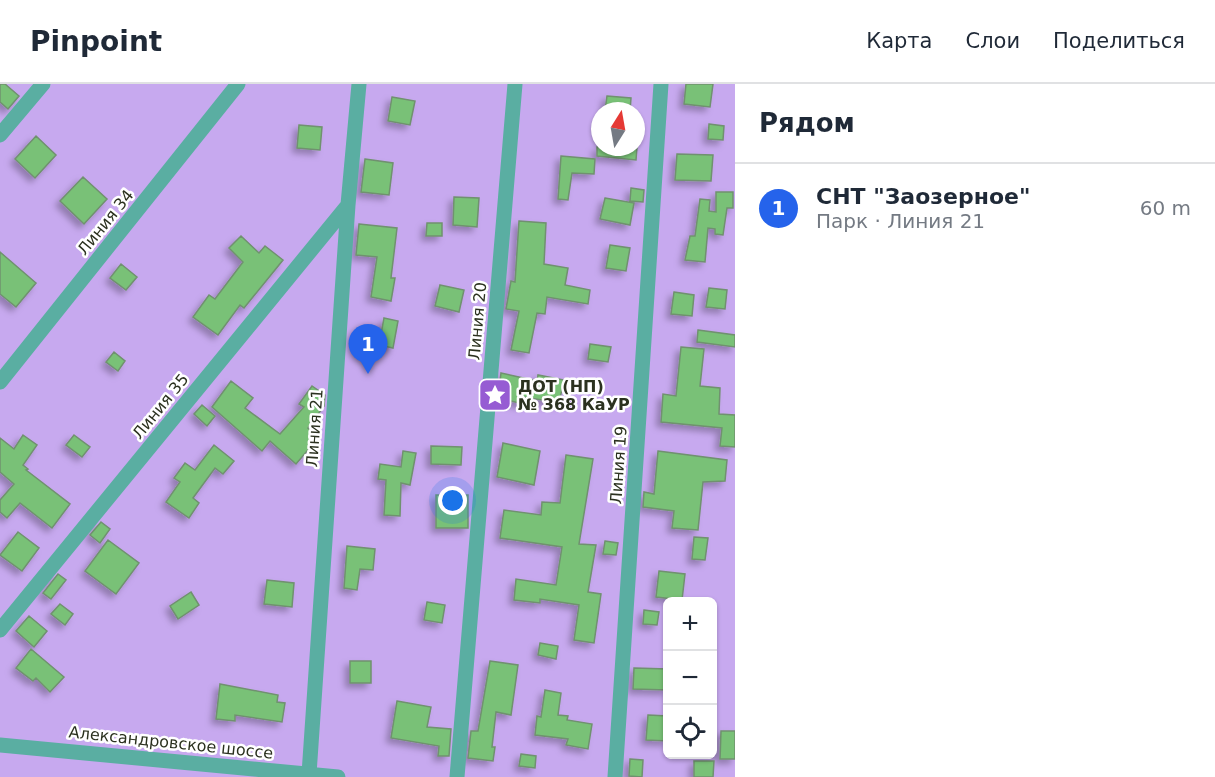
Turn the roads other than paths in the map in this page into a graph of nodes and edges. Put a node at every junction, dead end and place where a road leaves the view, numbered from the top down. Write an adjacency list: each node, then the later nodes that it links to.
1 (43, 84): 6 (street)
2 (238, 84): 8 (street, Линия 34)
3 (359, 84): 7 (street, Линия 21)
4 (515, 84): 13 (street, Линия 20)
5 (661, 84): 14 (street, Линия 19)
6 (0, 135)
7 (348, 205): 9 (street, Линия 35); 11 (street, Линия 21)
8 (0, 382)
9 (0, 630)
10 (0, 745): 11 (street, Александровское шоссе)
11 (309, 774): 12 (street, Александровское шоссе)
12 (338, 777)
13 (458, 777)
14 (615, 777)

